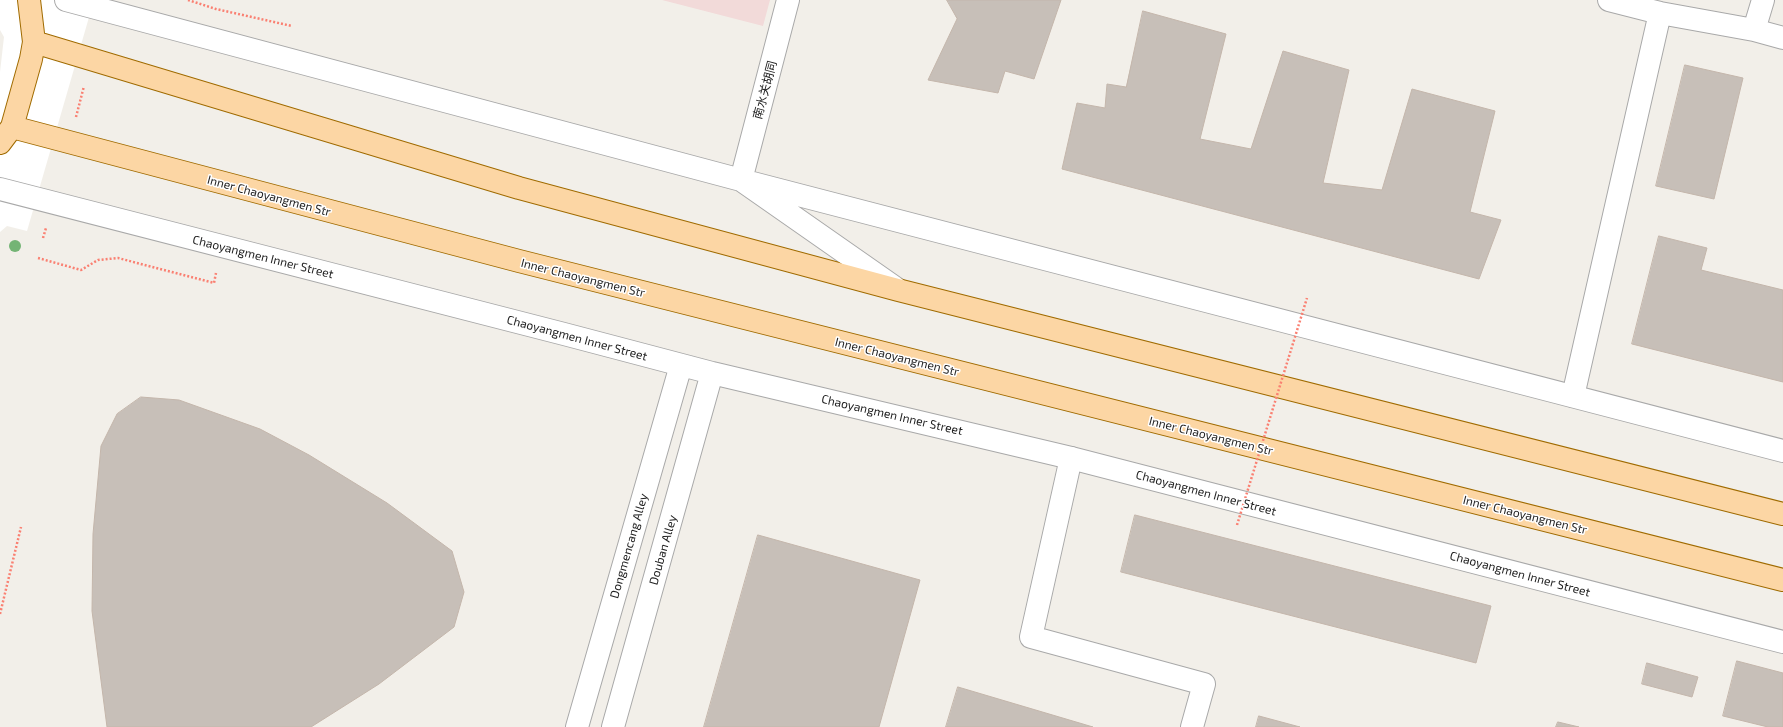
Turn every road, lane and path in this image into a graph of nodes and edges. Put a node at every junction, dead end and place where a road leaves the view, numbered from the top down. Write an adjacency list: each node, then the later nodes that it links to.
1 (29, 0): 11 (main road)
2 (66, 0): 13 (street)
3 (188, 0): 8 (path)
4 (788, 0): 13 (street, 南水关胡同)
5 (1608, 0): 7 (street)
6 (1763, 0): 9 (street)
7 (1660, 13): 9 (street); 21 (street)
8 (292, 26)
9 (1754, 30): 10 (street)
10 (1783, 38)
11 (34, 42): 12 (main road); 17 (main road)
12 (6, 135): 27 (main road, Inner Chaoyangmen Str)
13 (741, 180): 17 (street); 21 (street)
14 (0, 189): 19 (street, Chaoyangmen Inner Street)
15 (38, 258): 16 (path)
16 (217, 270)
17 (898, 290): 24 (main road)
18 (1307, 298): 25 (path, bridge)
19 (681, 365): 20 (street, Chaoyangmen Inner Street); 30 (street, Dongmencang Alley)
20 (712, 373): 23 (street, Chaoyangmen Inner Street); 31 (street, Douban Alley)
21 (1573, 396): 22 (street)
22 (1783, 451)
23 (1071, 458): 29 (street, Chaoyangmen Inner Street); 32 (street)
24 (1783, 514)
25 (1237, 525)
26 (21, 527): 28 (path)
27 (1783, 580)
28 (0, 614)
29 (1783, 642)
30 (577, 727)
31 (613, 727)
32 (1192, 727)

